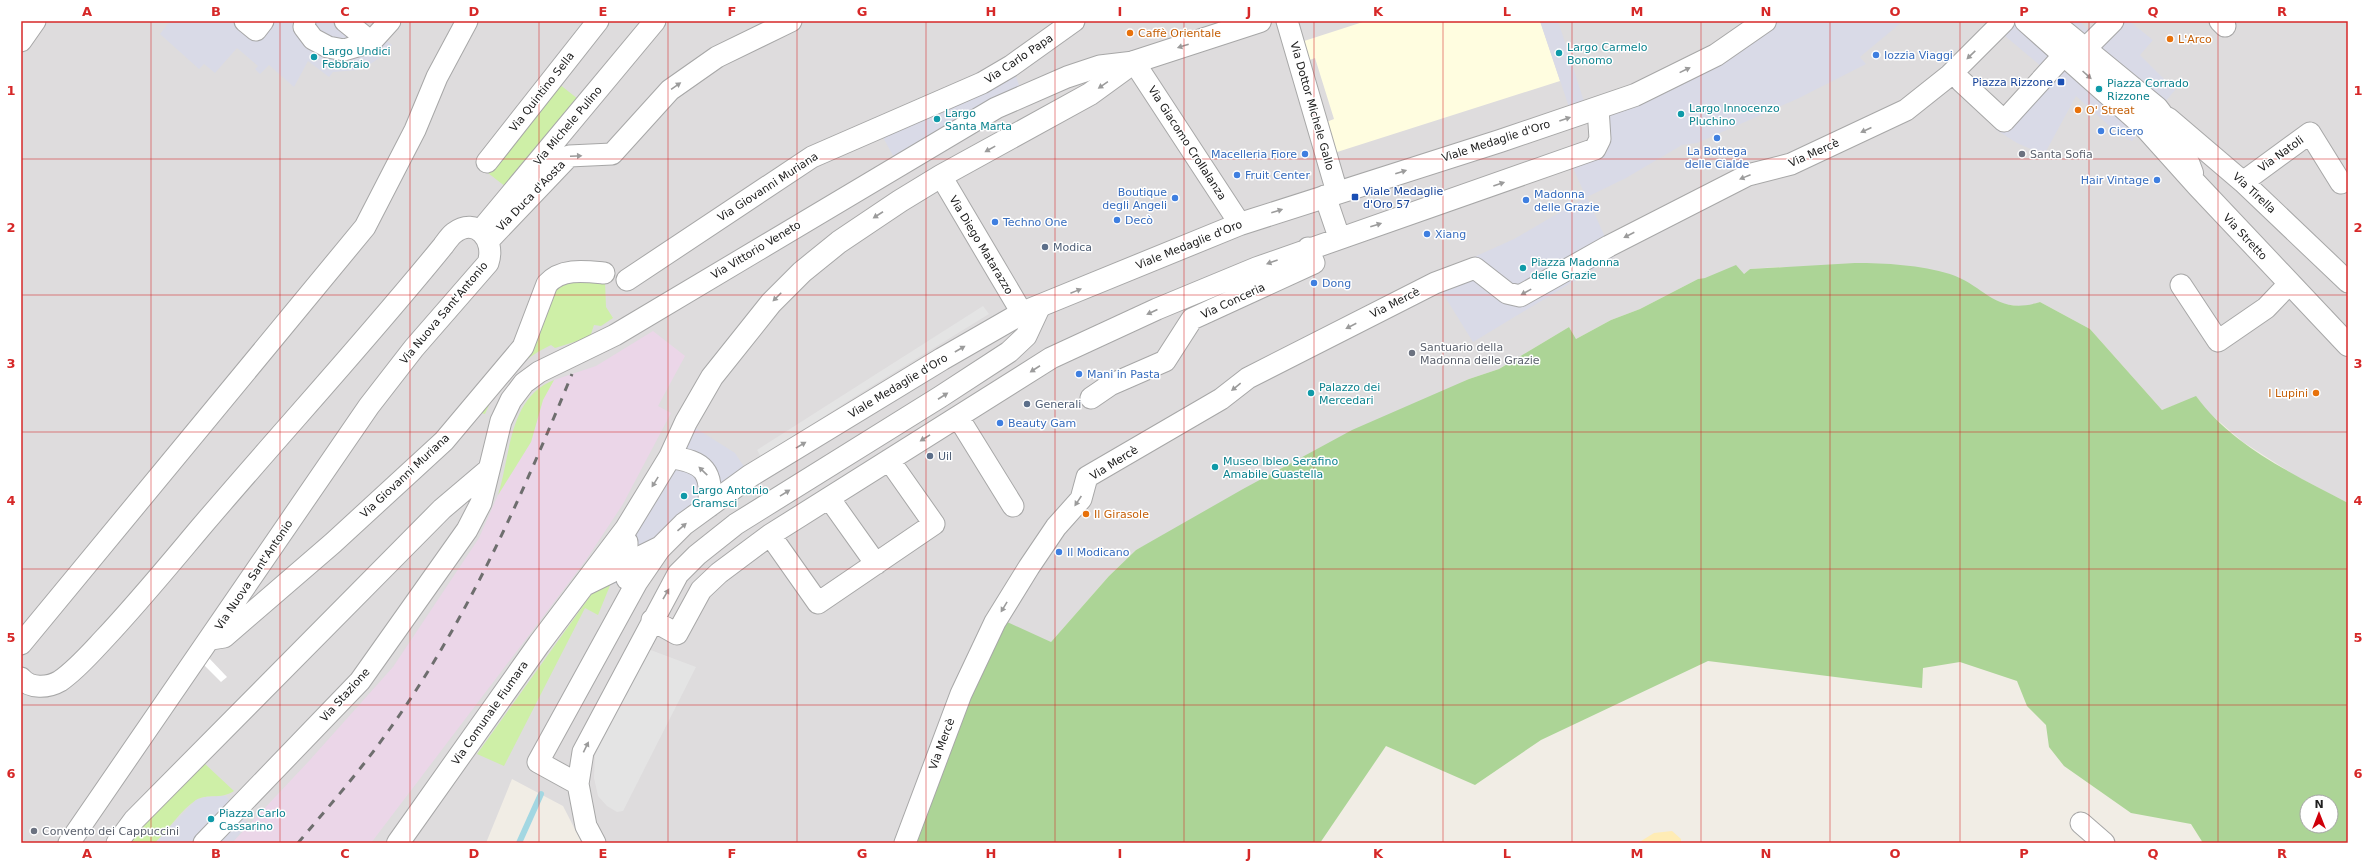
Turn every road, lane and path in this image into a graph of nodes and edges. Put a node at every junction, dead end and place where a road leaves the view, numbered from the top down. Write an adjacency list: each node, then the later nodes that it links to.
1 (35, 21): 18 (street)
2 (245, 21): 3 (street)
3 (263, 21)
4 (305, 21): 17 (street)
5 (467, 21): 65 (street)
6 (598, 21): 29 (street, Via Quintino Sella)
7 (654, 21): 36 (street, Via Michele Pulino)
8 (791, 21): 36 (street, Via Duca d'Aosta, one-way to 8)
9 (1074, 21): 22 (street, Via Carlo Papa)
10 (1260, 21): 20 (street, Via Vittorio Veneto, one-way to 20)
11 (1287, 21): 34 (street, Via Dottor Michele Gallo)
12 (1765, 21): 24 (street, Viale Medaglie d'Oro, one-way to 12)
13 (2026, 21): 19 (street)
14 (2051, 21): 19 (street)
15 (2113, 21): 19 (street)
16 (2001, 24): 74 (street, Via Mercè, one-way to 74)
17 (368, 28)
18 (21, 41)
19 (2082, 47): 21 (street); 25 (street); 27 (street, Via Stretto, one-way to 27)
20 (1134, 62): 23 (street, Via Vittorio Veneto); 30 (street, Via Vittorio Veneto, one-way to 30); 35 (street, Via Giacomo Crollalanza)
21 (1961, 81)
22 (982, 83): 23 (street); 26 (street, Via Carlo Papa)
23 (996, 108): 50 (street, Via Vittorio Veneto)
24 (1598, 108): 34 (street, Viale Medaglie d'Oro, one-way to 24); 37 (street, one-way to 24)
25 (2157, 108): 28 (street); 31 (street, Via Tirella)
26 (917, 111): 40 (street, Via Giovanni Muriana)
27 (2144, 126): 28 (street); 33 (street, Via Stretto)
28 (2178, 136): 31 (street); 33 (street)
29 (487, 162)
30 (941, 176): 44 (street, Via Diego Matarazzo); 48 (street, Via Vittorio Veneto, one-way to 48)
31 (2243, 182): 32 (street, Via Natoli); 41 (street, Via Tirella)
32 (2341, 183)
33 (2197, 185): 42 (street, Via Stretto)
34 (1331, 194): 35 (street, Viale Medaglie d'Oro, one-way to 34); 37 (street, Via Dottor Michele Gallo)
35 (1240, 224): 44 (street, Viale Medaglie d'Oro, one-way to 35)
36 (485, 235): 64 (street, Via Nuova Sant'Antonio); 66 (street)
37 (1338, 238): 38 (street)
38 (1308, 248): 46 (street, Via Conceria); 47 (street, one-way to 47)
39 (604, 273): 64 (street, Via Giovanni Muriana)
40 (627, 280)
41 (2348, 282)
42 (2289, 284): 43 (street); 45 (street, Via Stretto)
43 (2181, 285)
44 (1031, 309): 52 (street, Viale Medaglie d'Oro, one-way to 44); 60 (street, one-way to 44)
45 (2348, 345)
46 (1091, 398)
47 (958, 417): 49 (street, one-way to 49); 53 (street)
48 (670, 457): 52 (street, one-way to 48); 56 (street, Via Vittorio Veneto, one-way to 56)
49 (889, 460): 51 (street); 59 (street)
50 (488, 470): 54 (street, Via Vittorio Veneto); 71 (street)
51 (829, 498): 55 (street); 59 (street)
52 (709, 506): 57 (street, Viale Medaglie d'Oro, one-way to 52)
53 (1013, 506)
54 (467, 530): 72 (street, Via Stazione)
55 (770, 535): 59 (street); 63 (street)
56 (627, 536): 57 (street); 58 (street); 61 (street, Via Comunale Fiumara)
57 (655, 552): 58 (street, Viale Medaglie d'Oro); 60 (street); 62 (street)
58 (628, 564): 61 (street, Viale Medaglie d'Oro); 62 (street)
59 (876, 564)
60 (678, 574): 63 (street, one-way to 60)
61 (584, 585): 73 (street, Via Comunale Fiumara)
62 (623, 607): 67 (street)
63 (652, 620): 67 (street, one-way to 63)
64 (210, 639): 70 (street, Via Nuova Sant'Antonio)
65 (21, 644)
66 (21, 678)
67 (578, 784): 69 (street)
68 (2081, 823): 75 (street)
69 (590, 834)
70 (69, 843)
71 (117, 843)
72 (204, 843)
73 (398, 843)
74 (905, 843)
75 (2104, 843)

